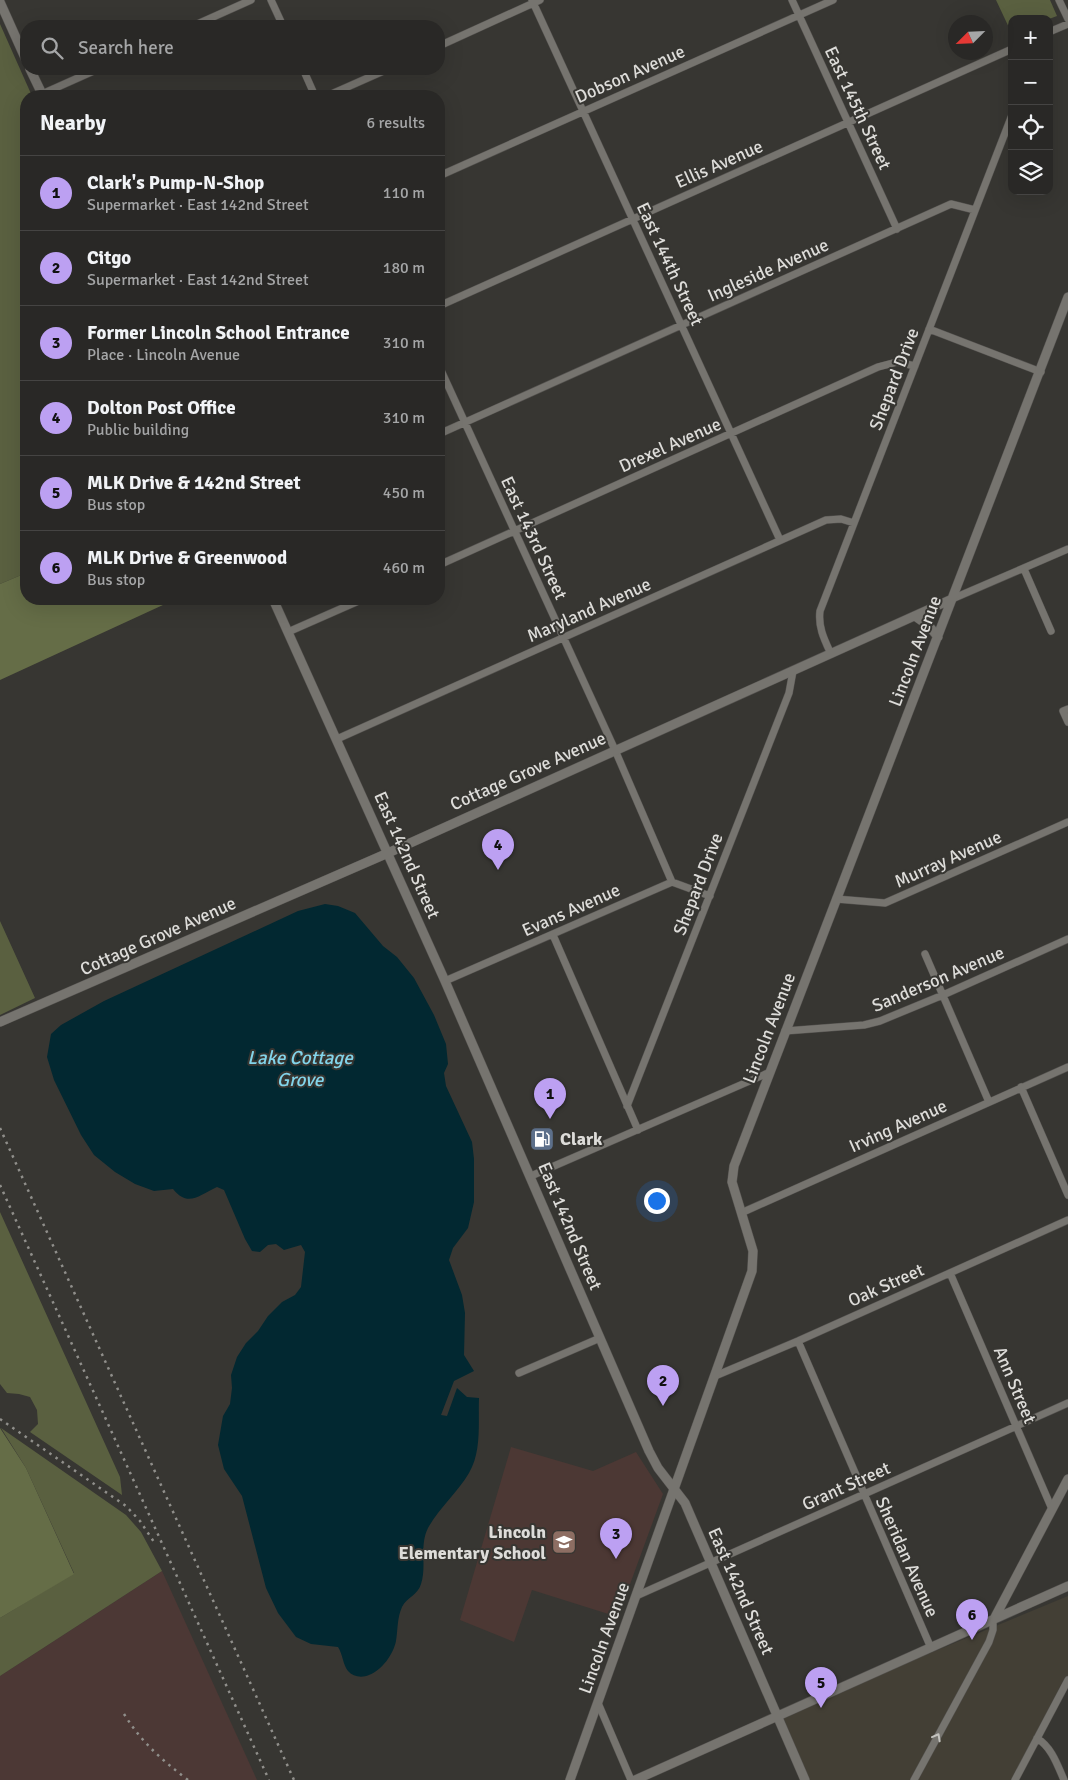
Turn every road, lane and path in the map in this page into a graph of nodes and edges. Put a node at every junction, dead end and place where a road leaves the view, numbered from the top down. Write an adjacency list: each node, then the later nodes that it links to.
1 (251, 0): 10 (street)
2 (271, 0): 11 (street)
3 (792, 0): 8 (street, East 145th Street)
4 (833, 0): 8 (street, Dobson Avenue)
5 (1059, 0): 9 (street)
6 (535, 1): 14 (street); 25 (street, East 144th Street)
7 (0, 2): 15 (street)
8 (799, 15): 25 (street, Dobson Avenue); 26 (street, East 145th Street)
9 (1068, 19)
10 (206, 20)
11 (280, 20)
12 (1068, 24): 13 (street)
13 (1053, 30)
14 (445, 43)
15 (20, 47)
16 (1008, 51): 26 (street, Ellis Avenue)
17 (33, 75): 21 (street)
18 (85, 75): 22 (street)
19 (306, 75): 23 (street)
20 (374, 75): 24 (street)
21 (40, 90)
22 (53, 90)
23 (312, 90)
24 (341, 90)
25 (583, 111): 28 (street, Dobson Avenue); 30 (street, East 144th Street)
26 (848, 122): 30 (street, Ellis Avenue); 31 (street, East 145th Street)
27 (1008, 125): 29 (street, Shepard Drive)
28 (445, 173)
29 (975, 210): 31 (street, Ingleside Avenue); 35 (street, Shepard Drive)
30 (632, 219): 33 (street, Ellis Avenue); 34 (street, East 144th Street)
31 (897, 229): 34 (street, Ingleside Avenue)
32 (1068, 297): 37 (street, Lincoln Avenue)
33 (445, 303)
34 (681, 325): 39 (street, Ingleside Avenue); 41 (street, East 144th Street)
35 (929, 329): 36 (street, Shepard Drive); 37 (street)
36 (915, 366): 41 (street, Drexel Avenue); 42 (street, Shepard Drive)
37 (1040, 372): 48 (street, Lincoln Avenue)
38 (445, 379): 39 (street, East 143rd Street)
39 (465, 423): 40 (street, Ingleside Avenue); 43 (street, East 143rd Street)
40 (445, 431)
41 (731, 433): 43 (street, Drexel Avenue); 44 (street, East 144th Street)
42 (854, 523): 44 (street, Maryland Avenue); 56 (street, Shepard Drive)
43 (514, 531): 46 (street, Drexel Avenue); 55 (street, East 143rd Street)
44 (780, 540): 55 (street, Maryland Avenue)
45 (1068, 549): 47 (street, Cottage Grove Avenue)
46 (445, 562)
47 (1024, 569): 48 (street, Cottage Grove Avenue); 52 (street)
48 (952, 599): 51 (street, Cottage Grove Avenue); 54 (street, Lincoln Avenue)
49 (276, 605): 53 (street, East 142nd Street)
50 (349, 605): 53 (street)
51 (915, 616): 54 (street); 56 (street, Cottage Grove Avenue)
52 (1051, 631)
53 (288, 632): 60 (street, East 142nd Street)
54 (938, 637): 66 (street, Lincoln Avenue)
55 (564, 638): 60 (street, Maryland Avenue); 61 (street, East 143rd Street)
56 (830, 654): 57 (street, Cottage Grove Avenue)
57 (793, 671): 61 (street, Cottage Grove Avenue); 65 (street, Shepard Drive)
58 (1066, 710): 59 (street)
59 (1068, 722)
60 (337, 739): 63 (street, East 142nd Street)
61 (615, 750): 63 (street, Cottage Grove Avenue); 64 (street, East 143rd Street)
62 (1068, 822): 66 (street, Murray Avenue)
63 (388, 853): 70 (street, East 142nd Street); 72 (street, Cottage Grove Avenue)
64 (672, 882): 65 (street); 67 (street, Evans Avenue)
65 (710, 896): 78 (street, Shepard Drive)
66 (836, 899): 73 (street, Lincoln Avenue)
67 (553, 935): 70 (street, Evans Avenue); 78 (street)
68 (1068, 939): 71 (street, Sanderson Avenue)
69 (924, 954): 71 (street)
70 (445, 981): 80 (street, East 142nd Street)
71 (943, 995): 73 (street, Sanderson Avenue); 77 (street)
72 (0, 1022)
73 (785, 1031): 75 (street, Lincoln Avenue)
74 (1068, 1067): 76 (street, Irving Avenue)
75 (768, 1073): 79 (street); 82 (street, Lincoln Avenue)
76 (1021, 1087): 77 (street, Irving Avenue); 81 (street)
77 (989, 1102): 82 (street, Irving Avenue)
78 (627, 1106): 79 (street)
79 (638, 1130): 80 (street)
80 (530, 1176): 85 (street, East 142nd Street)
81 (1068, 1196)
82 (741, 1213): 88 (street, Lincoln Avenue)
83 (1068, 1220): 84 (street, Oak Street)
84 (950, 1273): 86 (street, Oak Street); 90 (street, Ann Street)
85 (600, 1338): 87 (street); 92 (street, East 142nd Street)
86 (798, 1341): 88 (street, Oak Street); 93 (street, Sheridan Avenue)
87 (519, 1373)
88 (715, 1376): 92 (street, Lincoln Avenue)
89 (1068, 1403): 90 (street, Grant Street)
90 (1016, 1426): 93 (street, Grant Street); 94 (street, Ann Street)
91 (1068, 1479): 94 (street)
92 (675, 1490): 95 (street, East 142nd Street); 97 (street, Lincoln Avenue)
93 (864, 1495): 95 (street, Grant Street); 99 (street, Sheridan Avenue)
94 (1052, 1509): 98 (street)
95 (711, 1563): 97 (street, Grant Street); 102 (street, East 142nd Street)
96 (1068, 1586): 98 (street)
97 (636, 1596): 101 (street, Lincoln Avenue)
98 (993, 1620): 99 (street); 107 (street, one-way to 98)
99 (930, 1648): 102 (street)
100 (1068, 1680): 103 (street)
101 (598, 1703): 104 (street, Lincoln Avenue); 105 (street)
102 (778, 1716): 105 (street); 106 (street, East 142nd Street)
103 (1037, 1738): 108 (street); 109 (street)
104 (570, 1780)
105 (633, 1780)
106 (805, 1780)
107 (914, 1780)
108 (1015, 1780)
109 (1064, 1780)

